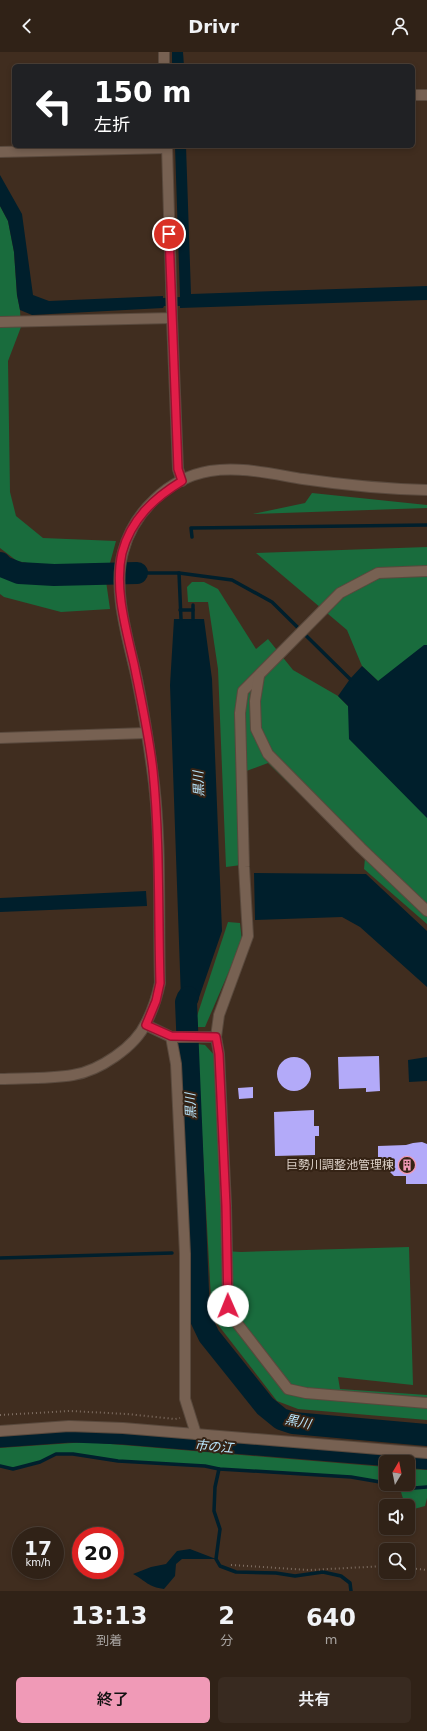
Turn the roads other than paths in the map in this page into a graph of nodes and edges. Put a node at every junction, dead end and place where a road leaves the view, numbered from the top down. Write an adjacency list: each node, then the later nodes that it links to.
1 (164, 52): 2 (street)
2 (164, 64)
3 (415, 95): 4 (street)
4 (427, 95)
5 (134, 148): 7 (street)
6 (167, 148): 8 (street)
7 (0, 152)
8 (172, 314): 9 (street); 10 (street)
9 (0, 322)
10 (182, 481): 11 (street); 14 (street)
11 (427, 490)
12 (427, 571): 13 (street)
13 (259, 676): 16 (street); 19 (street)
14 (146, 733): 15 (street); 17 (street)
15 (0, 738)
16 (427, 910)
17 (146, 1025): 18 (street); 20 (street)
18 (171, 1036): 19 (street); 23 (street)
19 (216, 1037): 21 (street)
20 (0, 1079)
21 (427, 1402)
22 (0, 1431): 23 (street)
23 (196, 1434): 24 (street)
24 (427, 1453)

